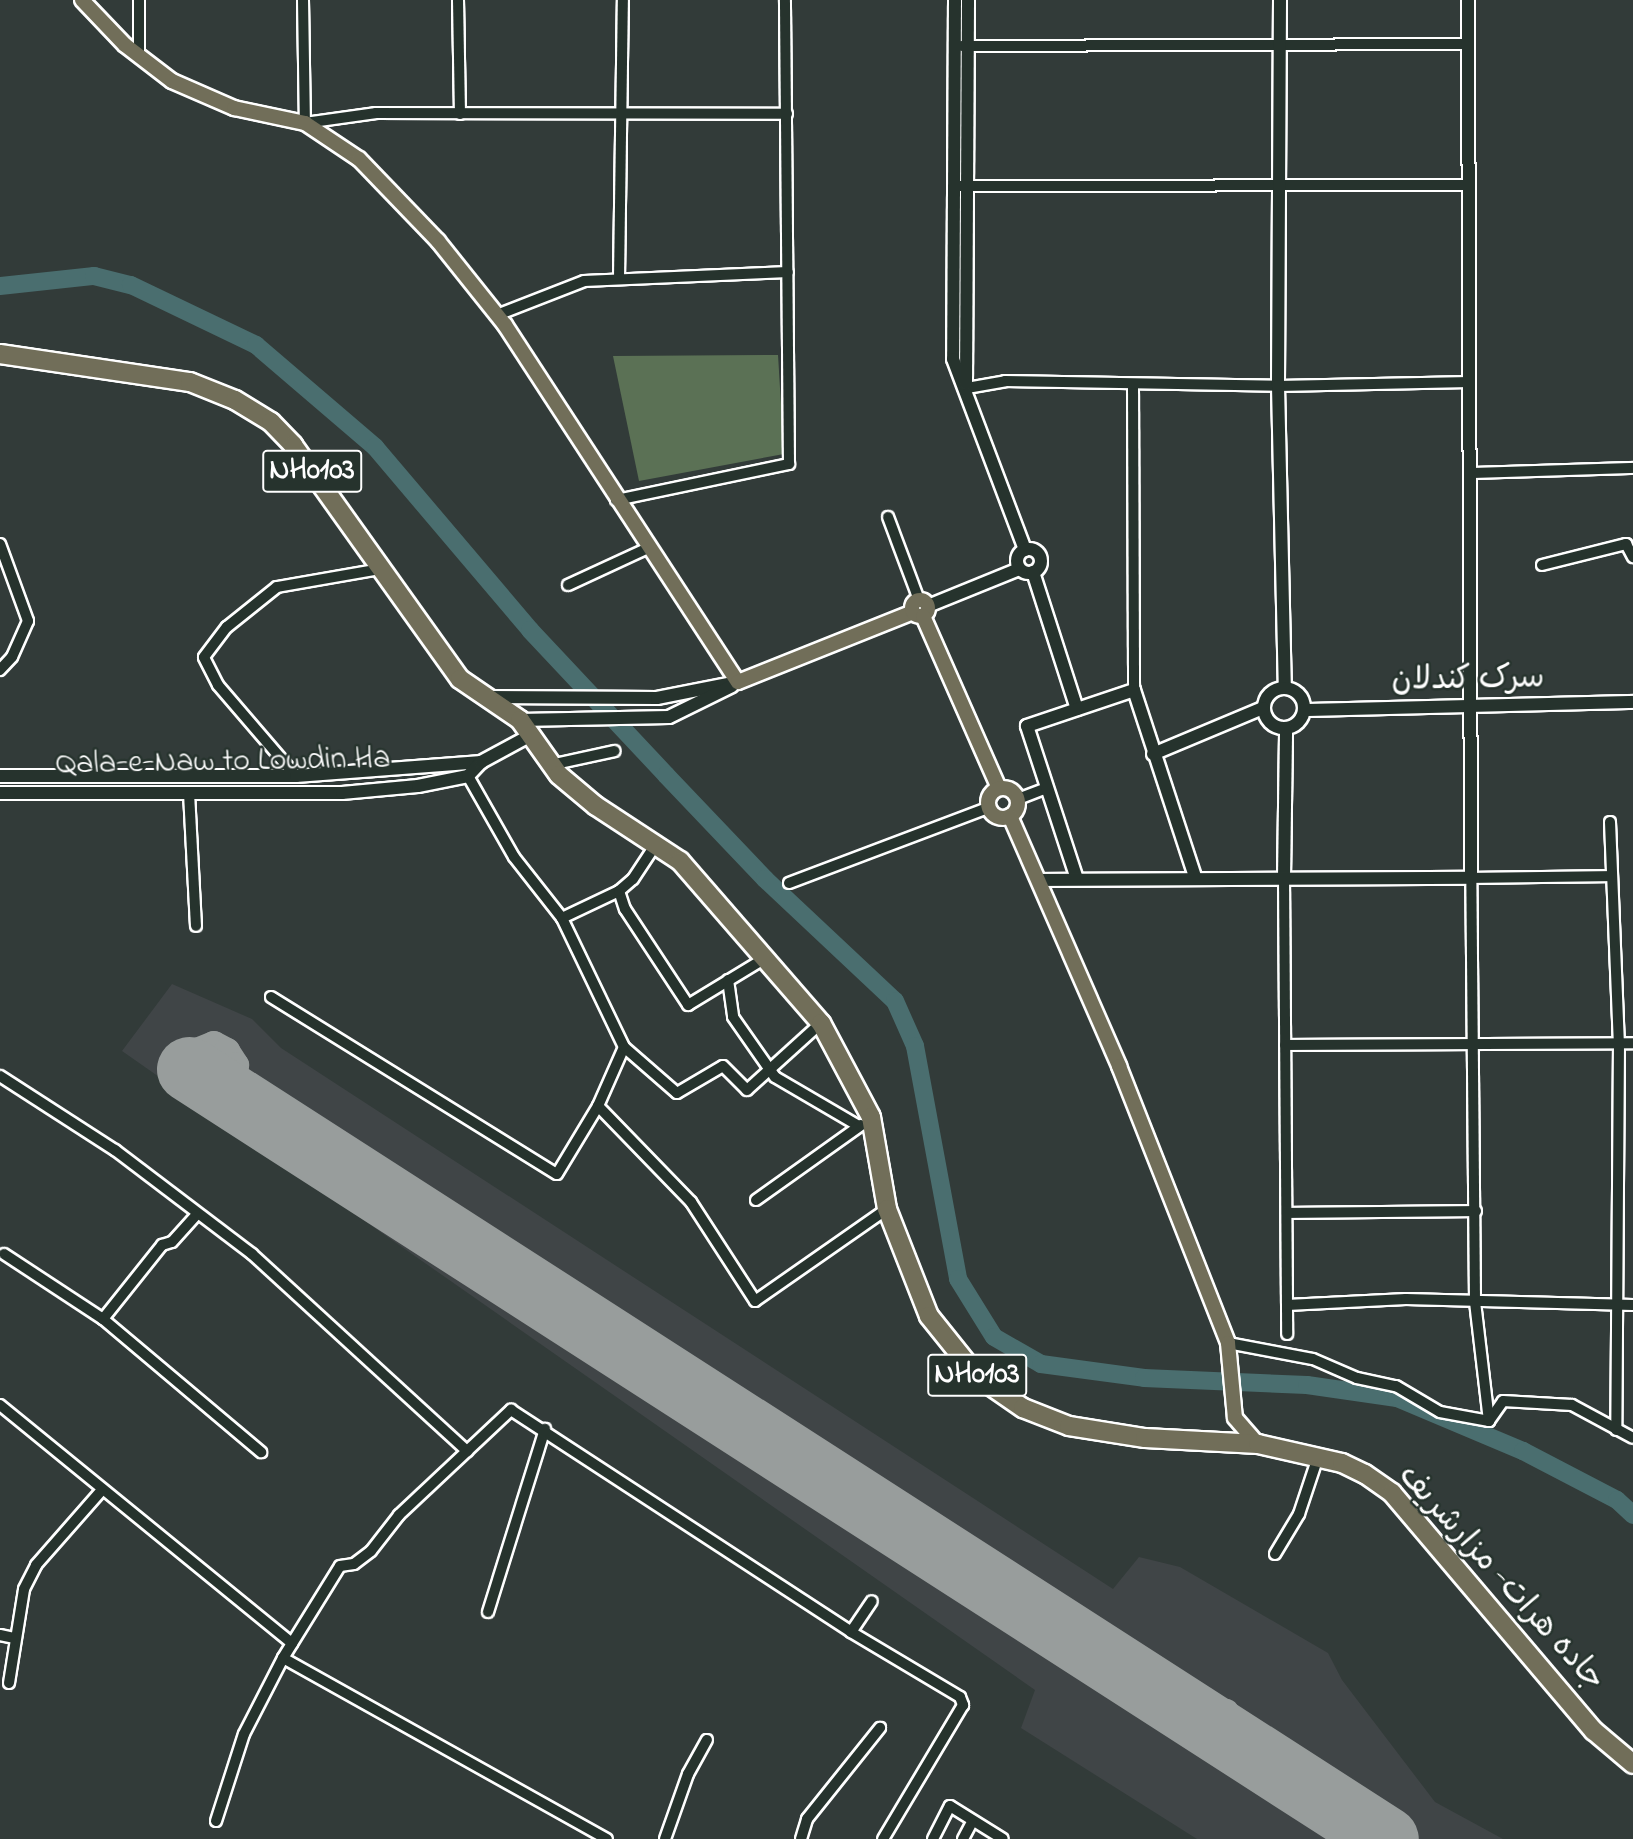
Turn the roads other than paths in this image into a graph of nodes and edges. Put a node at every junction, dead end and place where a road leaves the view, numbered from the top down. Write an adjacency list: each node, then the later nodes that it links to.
1 (82, 0): 14 (main road)
2 (139, 0): 14 (street)
3 (303, 0): 18 (street)
4 (458, 0): 15 (street)
5 (623, 0): 17 (street)
6 (785, 0): 16 (street)
7 (955, 0): 13 (street)
8 (968, 0): 13 (street)
9 (1280, 0): 11 (street)
10 (1468, 0): 12 (street)
11 (1280, 43): 12 (street); 13 (street); 19 (street)
12 (1469, 44): 20 (street)
13 (962, 46): 21 (street); 22 (street)
14 (139, 56): 18 (main road)
15 (460, 114): 17 (street); 18 (street)
16 (787, 114): 17 (street); 25 (street)
17 (623, 116): 26 (street)
18 (305, 123): 27 (main road)
19 (1280, 185): 20 (street); 22 (street); 32 (street)
20 (1469, 185): 29 (street)
21 (953, 186): 22 (street); 23 (street)
22 (968, 186): 24 (street)
23 (953, 267): 24 (street); 31 (street)
24 (968, 267): 31 (street)
25 (788, 272): 26 (street); 35 (street)
26 (619, 278): 27 (street)
27 (497, 315): 35 (main road)
28 (0, 354): 42 (highway, جاده هرات- مزارشریف / NH0103)
29 (1470, 382): 32 (street); 34 (street)
30 (1133, 384): 31 (street); 32 (street); 50 (street)
31 (967, 386): 39 (street)
32 (1278, 386): 49 (street)
33 (1633, 468): 34 (street)
34 (1470, 473): 53 (street)
35 (616, 500): 38 (main road)
36 (888, 517): 46 (street)
37 (0, 544): 47 (street)
38 (648, 548): 45 (street); 48 (main road)
39 (1025, 550): 43 (street); 44 (street)
40 (1633, 557): 41 (street)
41 (1542, 565)
42 (380, 569): 51 (highway, جاده هرات- مزارشریف / NH0103); 64 (street)
43 (1019, 569): 44 (street); 46 (street)
44 (1033, 572): 55 (street)
45 (568, 586)
46 (921, 608): 48 (main road); 67 (main road)
47 (0, 670)
48 (738, 682): 51 (street); 57 (street)
49 (1285, 687): 54 (street); 56 (street)
50 (1134, 690): 55 (street); 60 (street)
51 (488, 697): 57 (highway, جاده هرات- مزارشریف / NH0103)
52 (1633, 702): 53 (street, سرک کندلان)
53 (1470, 706): 56 (street, سرک کندلان); 80 (street)
54 (1263, 708): 58 (street); 60 (street)
55 (1077, 709): 68 (street)
56 (1304, 710): 58 (street)
57 (525, 728): 61 (street, Qala-e-Naw to Lowdin Ha); 62 (highway, جاده هرات- مزارشریف / NH0103)
58 (1286, 728): 79 (street)
59 (615, 751): 62 (street)
60 (1153, 754): 78 (street)
61 (481, 762): 64 (street, Qala-e-Naw to Lowdin Ha); 65 (street, Qala-e-Naw to Lowdin Ha)
62 (550, 765): 76 (highway, جاده هرات- مزارشریف / NH0103)
63 (0, 776): 66 (street, Qala-e-Naw to Lowdin Ha)
64 (296, 776): 66 (street, Qala-e-Naw to Lowdin Ha)
65 (468, 776): 71 (street, Qala-e-Naw to Lowdin Ha); 85 (street)
66 (235, 777): 71 (street)
67 (999, 788): 72 (main road); 73 (main road)
68 (1047, 788): 72 (street); 81 (street)
69 (0, 793): 70 (street, Qala-e-Naw to Lowdin Ha)
70 (189, 793): 71 (street, Qala-e-Naw to Lowdin Ha); 86 (street)
71 (234, 793)
72 (1018, 799): 74 (main road)
73 (988, 808): 74 (main road); 83 (street)
74 (1010, 817): 82 (main road)
75 (1610, 822): 77 (street)
76 (656, 844): 84 (street); 87 (highway, جاده هرات- مزارشریف / NH0103)
77 (1612, 876): 80 (street); 92 (street)
78 (1195, 877): 79 (street); 81 (street)
79 (1284, 878): 80 (street); 94 (street)
80 (1471, 878): 91 (street)
81 (1077, 879): 82 (street)
82 (1039, 880): 112 (main road)
83 (789, 883)
84 (619, 891): 85 (street); 88 (street)
85 (562, 918): 95 (street)
86 (196, 926)
87 (767, 957): 88 (street); 90 (highway, جاده هرات- مزارشریف / NH0103)
88 (728, 980): 96 (street)
89 (271, 997): 98 (street)
90 (821, 1023): 96 (street); 99 (highway, جاده هرات- مزارشریف / NH0103)
91 (1475, 1041): 92 (street); 94 (street); 102 (street)
92 (1619, 1043): 93 (street); 108 (street)
93 (1633, 1043)
94 (1285, 1045): 103 (street)
95 (624, 1047): 96 (street); 98 (street)
96 (769, 1066): 99 (street)
97 (0, 1076): 104 (street)
98 (598, 1106): 101 (street)
99 (865, 1122): 100 (street); 101 (highway, جاده هرات- مزارشریف / NH0103)
100 (756, 1200)
101 (887, 1209): 118 (highway, جاده هرات- مزارشریف / NH0103)
102 (1476, 1211): 103 (street); 106 (street)
103 (1287, 1213): 107 (street)
104 (196, 1215): 110 (street); 119 (street)
105 (4, 1254): 110 (street)
106 (1475, 1301): 107 (street); 108 (street); 114 (street)
107 (1287, 1305): 111 (street)
108 (1614, 1305): 109 (street); 116 (street)
109 (1633, 1305)
110 (103, 1319): 120 (street)
111 (1287, 1334)
112 (1228, 1343): 114 (street); 118 (main road)
113 (0, 1405): 122 (street)
114 (1489, 1421): 116 (street)
115 (545, 1429): 119 (street); 125 (street); 126 (street)
116 (1616, 1430): 117 (street)
117 (1633, 1438)
118 (1258, 1444): 121 (highway, جاده هرات- مزارشریف / NH0103)
119 (467, 1451): 129 (street)
120 (261, 1452)
121 (1318, 1457): 123 (street); 134 (highway, جاده هرات- مزارشریف / NH0103)
122 (102, 1490): 128 (street); 129 (street)
123 (1275, 1553)
124 (872, 1601): 126 (street)
125 (488, 1612)
126 (851, 1632): 140 (street)
127 (0, 1635): 128 (street)
128 (14, 1638): 131 (street)
129 (292, 1643): 130 (street)
130 (283, 1658): 135 (street); 137 (street)
131 (9, 1683)
132 (880, 1728): 139 (street)
133 (708, 1740): 138 (street)
134 (1633, 1764)
135 (216, 1821)
136 (972, 1822): 141 (street); 142 (street); 143 (street)
137 (607, 1839)
138 (666, 1839)
139 (801, 1839)
140 (883, 1839)
141 (933, 1839)
142 (963, 1839)
143 (1003, 1839)

